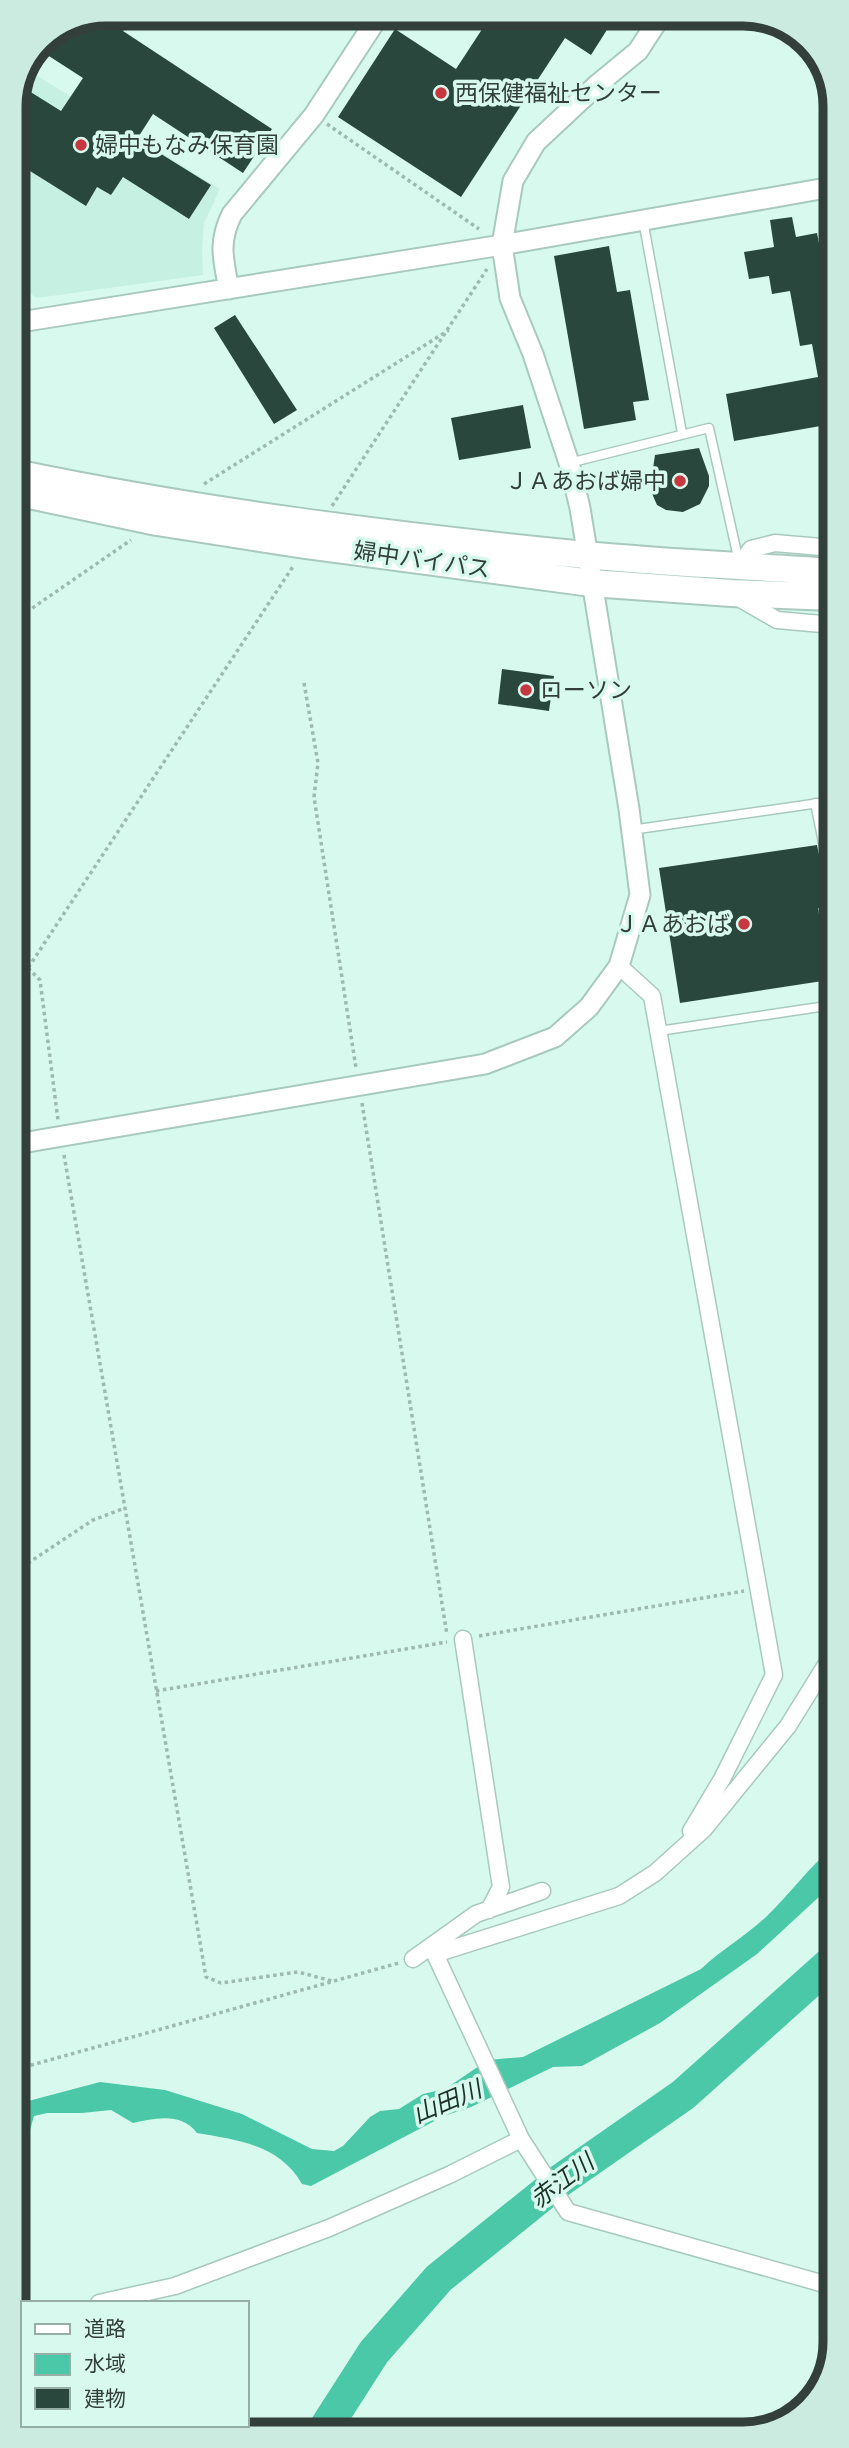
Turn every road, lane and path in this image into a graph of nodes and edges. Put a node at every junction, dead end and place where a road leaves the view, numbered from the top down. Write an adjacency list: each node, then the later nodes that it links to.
1 (372, 26): 3 (street)
2 (654, 26): 6 (street)
3 (314, 115): 6 (path); 7 (street)
4 (823, 189): 5 (street)
5 (643, 220): 6 (street); 10 (lane)
6 (502, 245): 7 (street); 9 (path); 11 (street)
7 (229, 289): 8 (street)
8 (26, 321)
9 (450, 329): 14 (path); 16 (path)
10 (682, 433): 11 (lane); 19 (lane)
11 (569, 463): 18 (street)
12 (26, 475): 14 (highway, 婦中バイパス)
13 (26, 494): 15 (highway, 婦中バイパス)
14 (175, 502): 16 (highway, 婦中バイパス)
15 (157, 522): 16 (highway, 婦中バイパス); 24 (path)
16 (312, 535): 18 (highway, 婦中バイパス); 21 (highway, 婦中バイパス); 32 (path)
17 (823, 547): 19 (street)
18 (586, 555): 19 (highway, 婦中バイパス); 21 (street)
19 (740, 565): 20 (highway, 婦中バイパス)
20 (823, 571)
21 (591, 583): 22 (highway, 婦中バイパス); 29 (street)
22 (731, 593): 23 (highway, 婦中バイパス); 25 (street)
23 (823, 597)
24 (26, 612)
25 (823, 624)
26 (303, 683): 35 (path)
27 (823, 802): 28 (lane)
28 (815, 803): 29 (lane); 30 (lane)
29 (631, 831): 31 (street)
30 (823, 843)
31 (620, 966): 34 (street); 35 (street)
32 (28, 968): 36 (path)
33 (823, 1006): 34 (lane)
34 (659, 1031): 42 (street)
35 (359, 1085): 36 (street); 40 (path)
36 (60, 1136): 37 (street); 38 (path)
37 (26, 1142)
38 (125, 1508): 39 (path); 46 (path)
39 (26, 1564)
40 (456, 1640): 44 (street)
41 (823, 1670): 42 (street)
42 (681, 1849): 48 (street)
43 (542, 1891): 44 (street)
44 (489, 1910): 45 (street)
45 (413, 1959): 46 (path)
46 (332, 1981): 47 (path)
47 (26, 2066)
48 (521, 2139): 49 (street); 50 (street)
49 (823, 2284)
50 (108, 2301)

